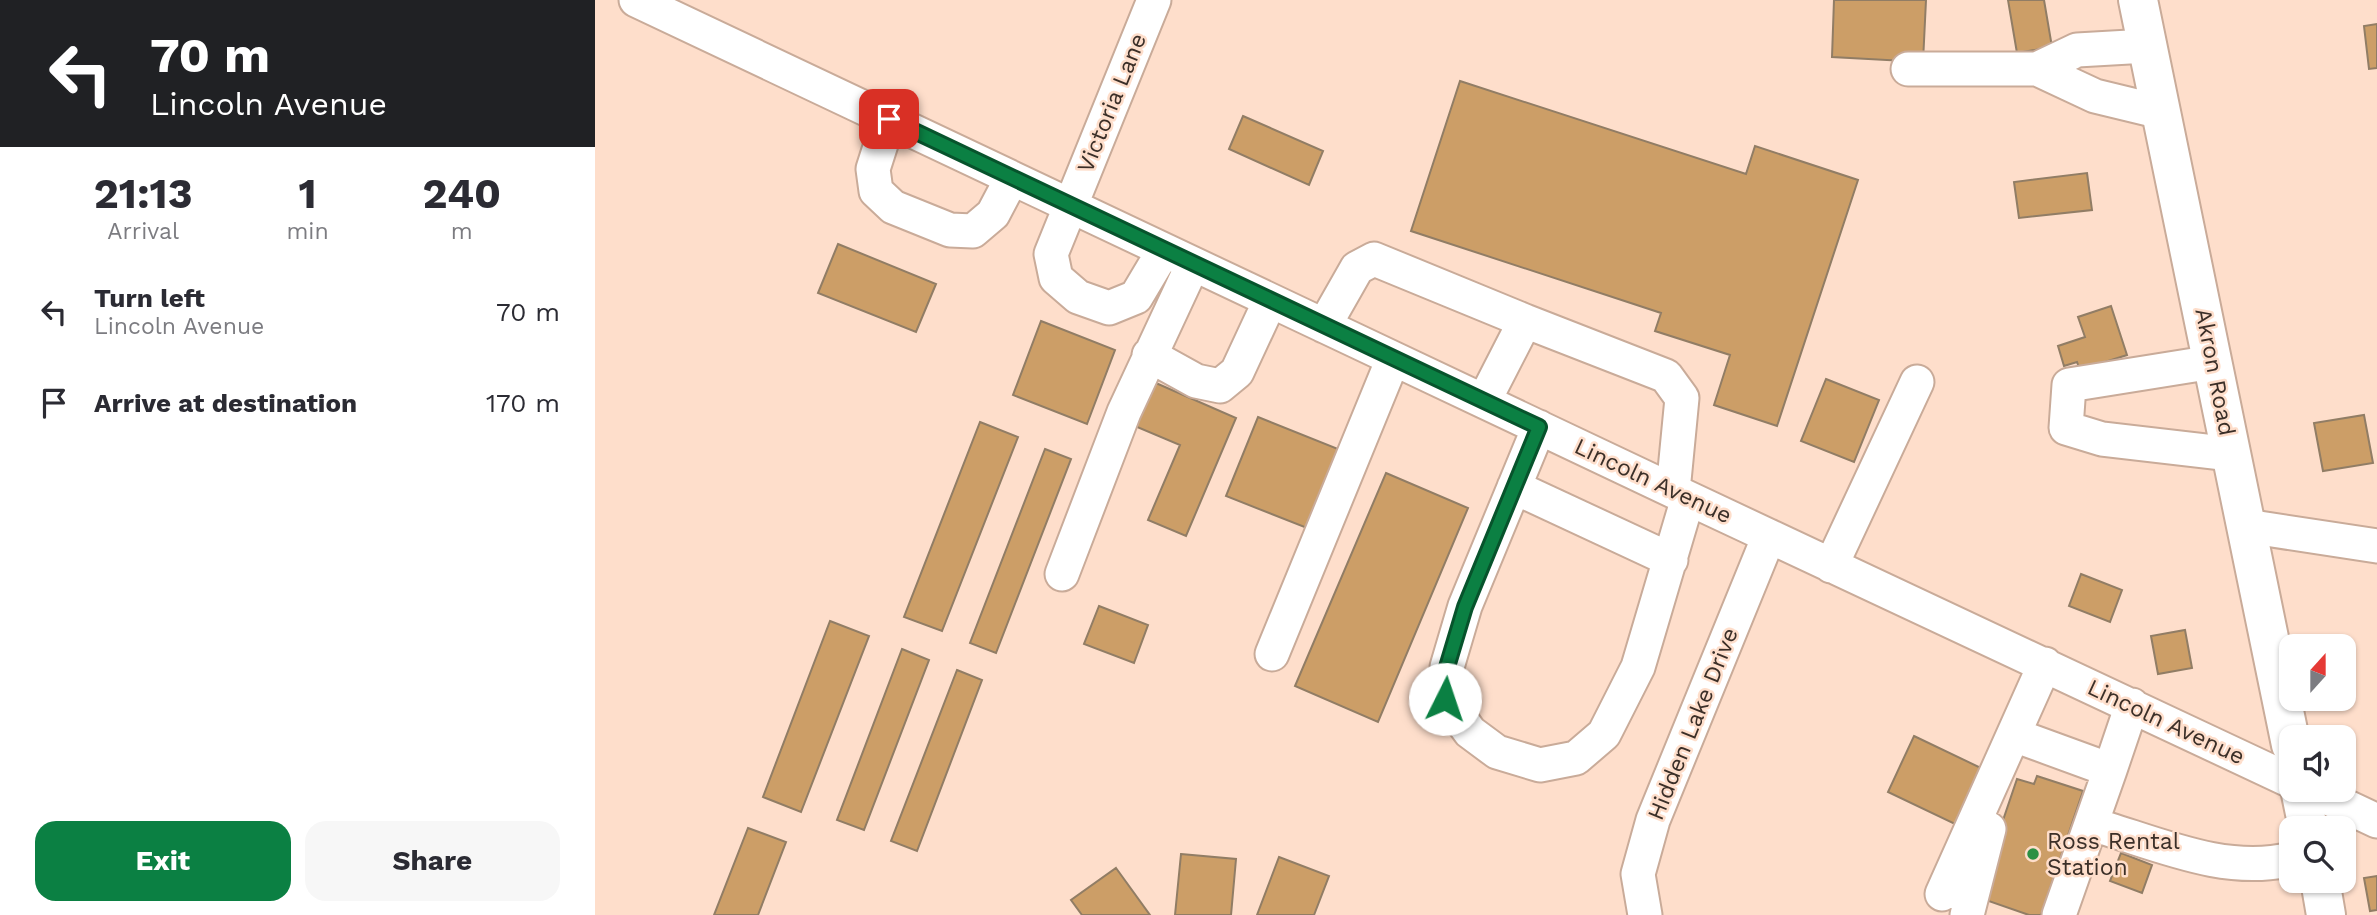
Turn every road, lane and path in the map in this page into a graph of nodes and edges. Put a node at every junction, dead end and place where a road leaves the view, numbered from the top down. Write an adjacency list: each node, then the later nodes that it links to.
1 (636, 0): 8 (street, Lincoln Avenue)
2 (1154, 0): 10 (street, Victoria Lane)
3 (2138, 0): 4 (main road, Akron Road)
4 (2147, 46): 6 (street); 7 (main road, Akron Road)
5 (1907, 69): 6 (street)
6 (2037, 69): 7 (street)
7 (2161, 112): 17 (main road, Akron Road)
8 (889, 119): 9 (street, Lincoln Avenue); 9 (street)
9 (1012, 178): 10 (street, Lincoln Avenue)
10 (1069, 205): 11 (street, Lincoln Avenue); 11 (street, Victoria Lane)
11 (1178, 257): 12 (street, Lincoln Avenue); 15 (street)
12 (1271, 300): 14 (street, Lincoln Avenue); 15 (street)
13 (1525, 321): 14 (street); 19 (street); 23 (street)
14 (1324, 326): 16 (street, Lincoln Avenue)
15 (1149, 355): 29 (street)
16 (1393, 359): 19 (street, Lincoln Avenue); 30 (street)
17 (2213, 362): 21 (main road, Akron Road); 21 (street)
18 (1917, 382): 28 (street)
19 (1484, 401): 20 (street, Lincoln Avenue)
20 (1539, 427): 22 (street); 23 (street, Lincoln Avenue)
21 (2231, 454): 24 (main road, Akron Road)
22 (1514, 487): 27 (street); 27 (street)
23 (1680, 494): 25 (street, Lincoln Avenue); 27 (street)
24 (2246, 526): 26 (street); 33 (main road, Akron Road)
25 (1769, 536): 28 (street, Lincoln Avenue); 43 (street, Hidden Lake Drive)
26 (2377, 545)
27 (1671, 560)
28 (1831, 566): 31 (street, Lincoln Avenue)
29 (1062, 574)
30 (1272, 654)
31 (2045, 664): 32 (street, Lincoln Avenue); 34 (street)
32 (2133, 705): 35 (street); 36 (street, Lincoln Avenue)
33 (2287, 725)
34 (2018, 737): 35 (street); 42 (street)
35 (2110, 770): 39 (street)
36 (2279, 775)
37 (2337, 802): 38 (street)
38 (2377, 821)
39 (2091, 824): 40 (street); 44 (street)
40 (2279, 861)
41 (2322, 893): 45 (main road)
42 (1955, 905)
43 (1645, 915)
44 (2059, 915)
45 (2326, 915)

